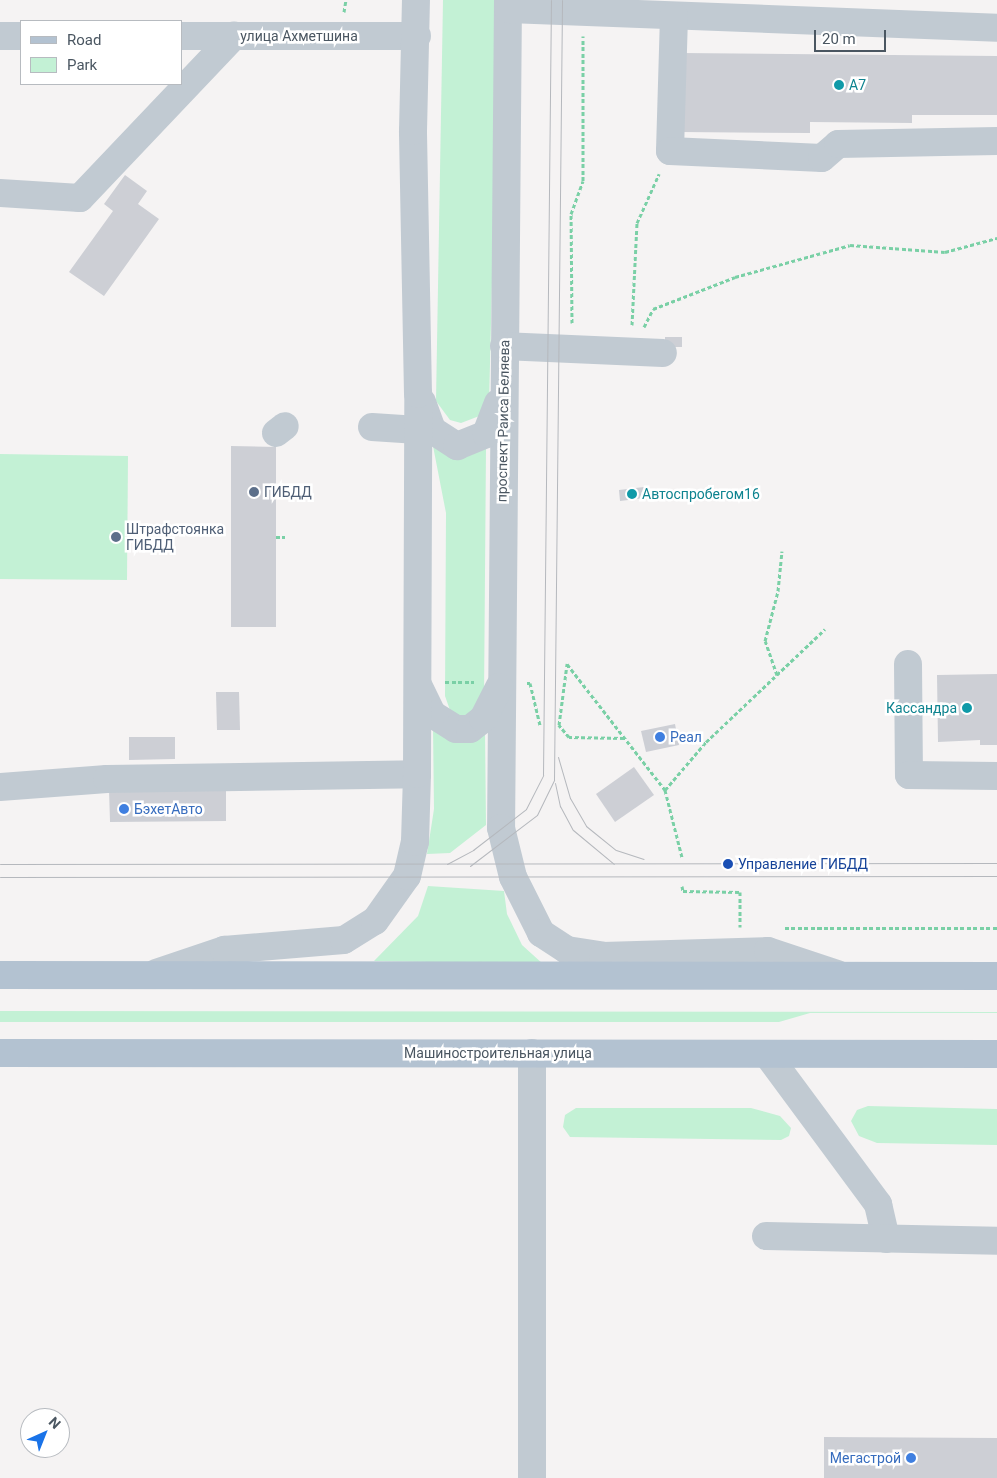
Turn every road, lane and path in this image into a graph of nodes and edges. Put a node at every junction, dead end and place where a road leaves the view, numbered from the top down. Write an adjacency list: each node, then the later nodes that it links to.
1 (416, 0): 10 (street)
2 (508, 4): 3 (street); 15 (street, проспект Раиса Беляева)
3 (582, 12): 4 (street); 16 (path)
4 (674, 16): 5 (street); 12 (street)
5 (997, 28)
6 (0, 36): 7 (street)
7 (20, 36)
8 (182, 36): 9 (street, улица Ахметшина)
9 (234, 36): 10 (street, улица Ахметшина); 13 (street)
10 (417, 36): 20 (street)
11 (997, 141): 12 (street)
12 (670, 151): 17 (path)
13 (0, 193)
14 (997, 238): 17 (path)
15 (504, 346): 16 (street); 19 (street, проспект Раиса Беляева)
16 (572, 349): 17 (street)
17 (630, 352): 18 (street)
18 (663, 352)
19 (503, 390): 20 (street); 31 (street, проспект Раиса Беляева)
20 (418, 394): 22 (street)
21 (372, 428): 22 (street)
22 (418, 430): 29 (street)
23 (276, 537): 24 (path)
24 (285, 537)
25 (782, 551): 28 (path)
26 (825, 629): 28 (path)
27 (908, 664): 35 (street)
28 (776, 675): 37 (path)
29 (416, 682): 31 (street); 34 (street)
30 (445, 682): 31 (path)
31 (501, 682): 32 (path); 45 (street, проспект Раиса Беляева)
32 (540, 725)
33 (624, 738): 33 (path); 37 (path)
34 (417, 774): 36 (street); 44 (street)
35 (997, 776)
36 (0, 787)
37 (665, 790): 38 (path)
38 (682, 857)
39 (682, 886): 40 (path)
40 (750, 928)
41 (780, 928): 42 (path)
42 (997, 928)
43 (0, 975): 44 (main road)
44 (150, 975): 45 (main road)
45 (843, 976): 46 (main road)
46 (997, 976)
47 (0, 1052): 48 (main road, Машиностроительная улица)
48 (532, 1053): 49 (main road, Машиностроительная улица); 54 (street)
49 (767, 1054): 50 (main road, Машиностроительная улица); 52 (street)
50 (997, 1054)
51 (766, 1236): 52 (street)
52 (886, 1239): 53 (street)
53 (997, 1241)
54 (532, 1478)

